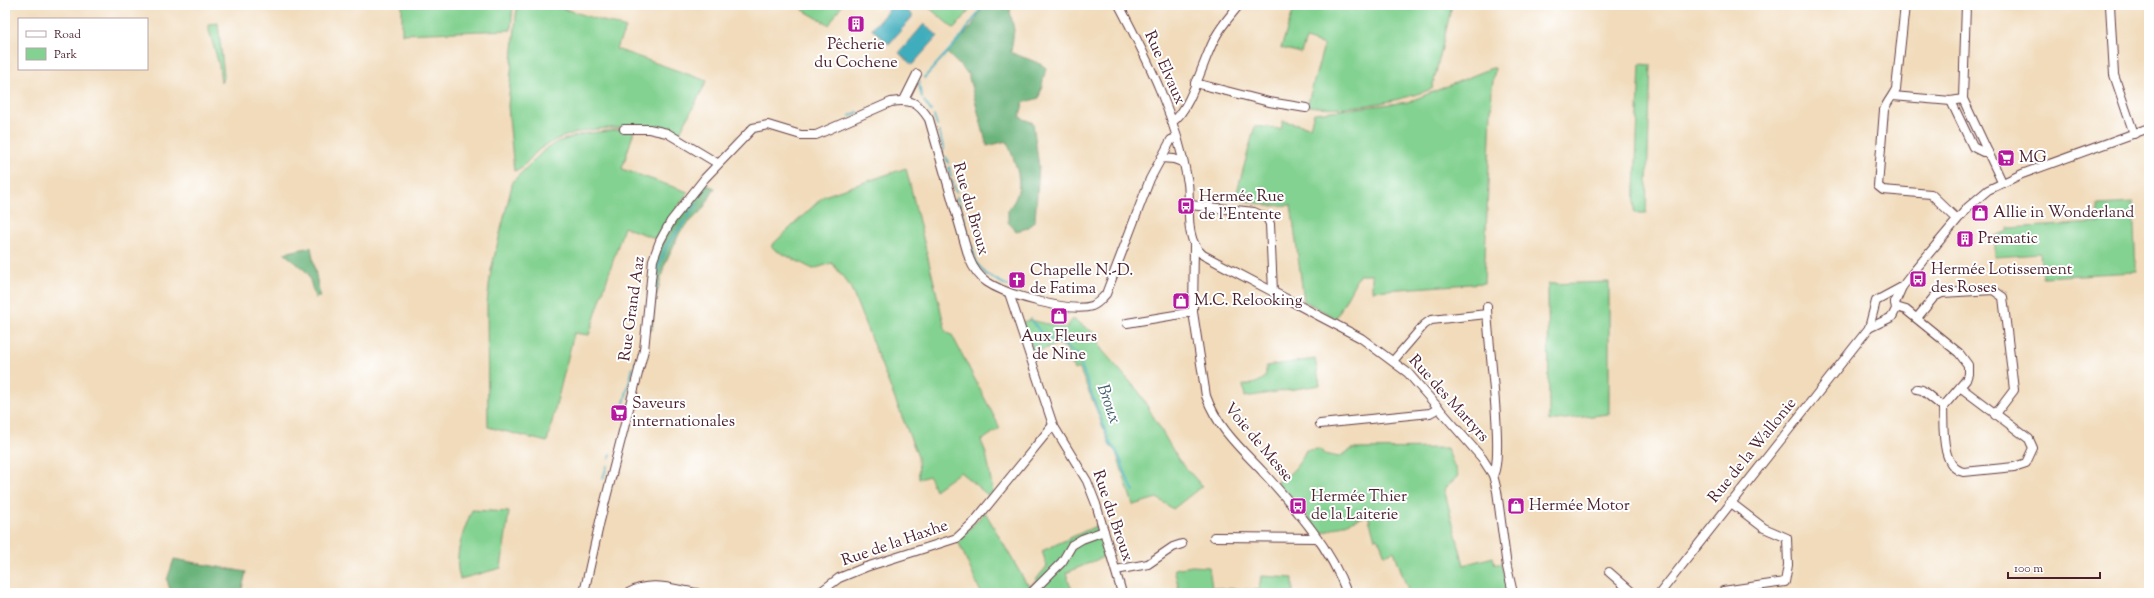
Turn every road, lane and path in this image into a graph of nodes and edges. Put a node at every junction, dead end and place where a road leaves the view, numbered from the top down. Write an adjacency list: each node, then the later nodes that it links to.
1 (1119, 5): 13 (street, Rue Elvaux)
2 (1239, 5): 7 (street)
3 (1905, 5): 8 (street)
4 (1966, 5): 9 (street)
5 (2110, 5): 16 (street)
6 (917, 74): 10 (street)
7 (1195, 83): 12 (street); 13 (street)
8 (1893, 96): 11 (street); 24 (street)
9 (1963, 99): 11 (street); 18 (street)
10 (904, 100): 21 (street, Rue Grand Aaz); 28 (street, Rue du Broux)
11 (1951, 101): 18 (street)
12 (1306, 108)
13 (1172, 122): 17 (street)
14 (2149, 128): 16 (street, Rue de la Wallonie)
15 (624, 129): 21 (street)
16 (2134, 134): 22 (street, Rue de la Wallonie)
17 (1176, 138): 19 (street); 20 (street)
18 (1988, 152): 22 (street)
19 (1161, 158): 20 (street); 28 (street)
20 (1182, 162): 23 (street)
21 (718, 163): 54 (street, Rue Grand Aaz)
22 (2002, 182): 24 (street, Rue de la Wallonie)
23 (1190, 205): 25 (street); 27 (street)
24 (1957, 219): 26 (street, Rue de la Wallonie)
25 (1194, 246): 27 (street, Rue des Martyrs); 32 (street, Voie de Messe)
26 (1902, 287): 29 (street, Rue de la Wallonie); 30 (street, Rue de la Wallonie)
27 (1273, 292): 37 (street, Rue des Martyrs)
28 (1009, 293): 44 (street, Rue du Broux)
29 (1884, 296): 30 (street); 31 (street, Rue de la Wallonie)
30 (1896, 305): 33 (street); 34 (street, Rue de la Wallonie)
31 (1873, 310): 34 (street); 36 (street, Rue de la Wallonie)
32 (1193, 312): 35 (street); 49 (street, Voie de Messe)
33 (1917, 318): 38 (street); 42 (street)
34 (1885, 320): 36 (street, Rue de la Wallonie)
35 (1127, 323)
36 (1869, 328): 46 (street, Rue de la Wallonie)
37 (1393, 360): 41 (street, Rue des Martyrs); 45 (street)
38 (1960, 387): 40 (street); 42 (street)
39 (1917, 390): 40 (street)
40 (1943, 407): 42 (street)
41 (1439, 408): 43 (street); 45 (street, Rue des Martyrs)
42 (1995, 415)
43 (1320, 424)
44 (1053, 425): 47 (street, Rue du Broux); 57 (street, Rue de la Haxhe)
45 (1493, 475): 61 (street)
46 (1730, 502): 53 (street); 63 (street, Rue de la Wallonie)
47 (1104, 531): 51 (street, Rue du Broux); 58 (street)
48 (1214, 537): 49 (street)
49 (1317, 538): 60 (street, Voie de Messe)
50 (1182, 544): 51 (street)
51 (1116, 570): 59 (street, Rue du Broux)
52 (1609, 572): 62 (street)
53 (1723, 591)
54 (584, 593)
55 (628, 593): 56 (street)
56 (697, 593)
57 (819, 593)
58 (1031, 593)
59 (1122, 593)
60 (1347, 593)
61 (1513, 593)
62 (1633, 593)
63 (1660, 593)

